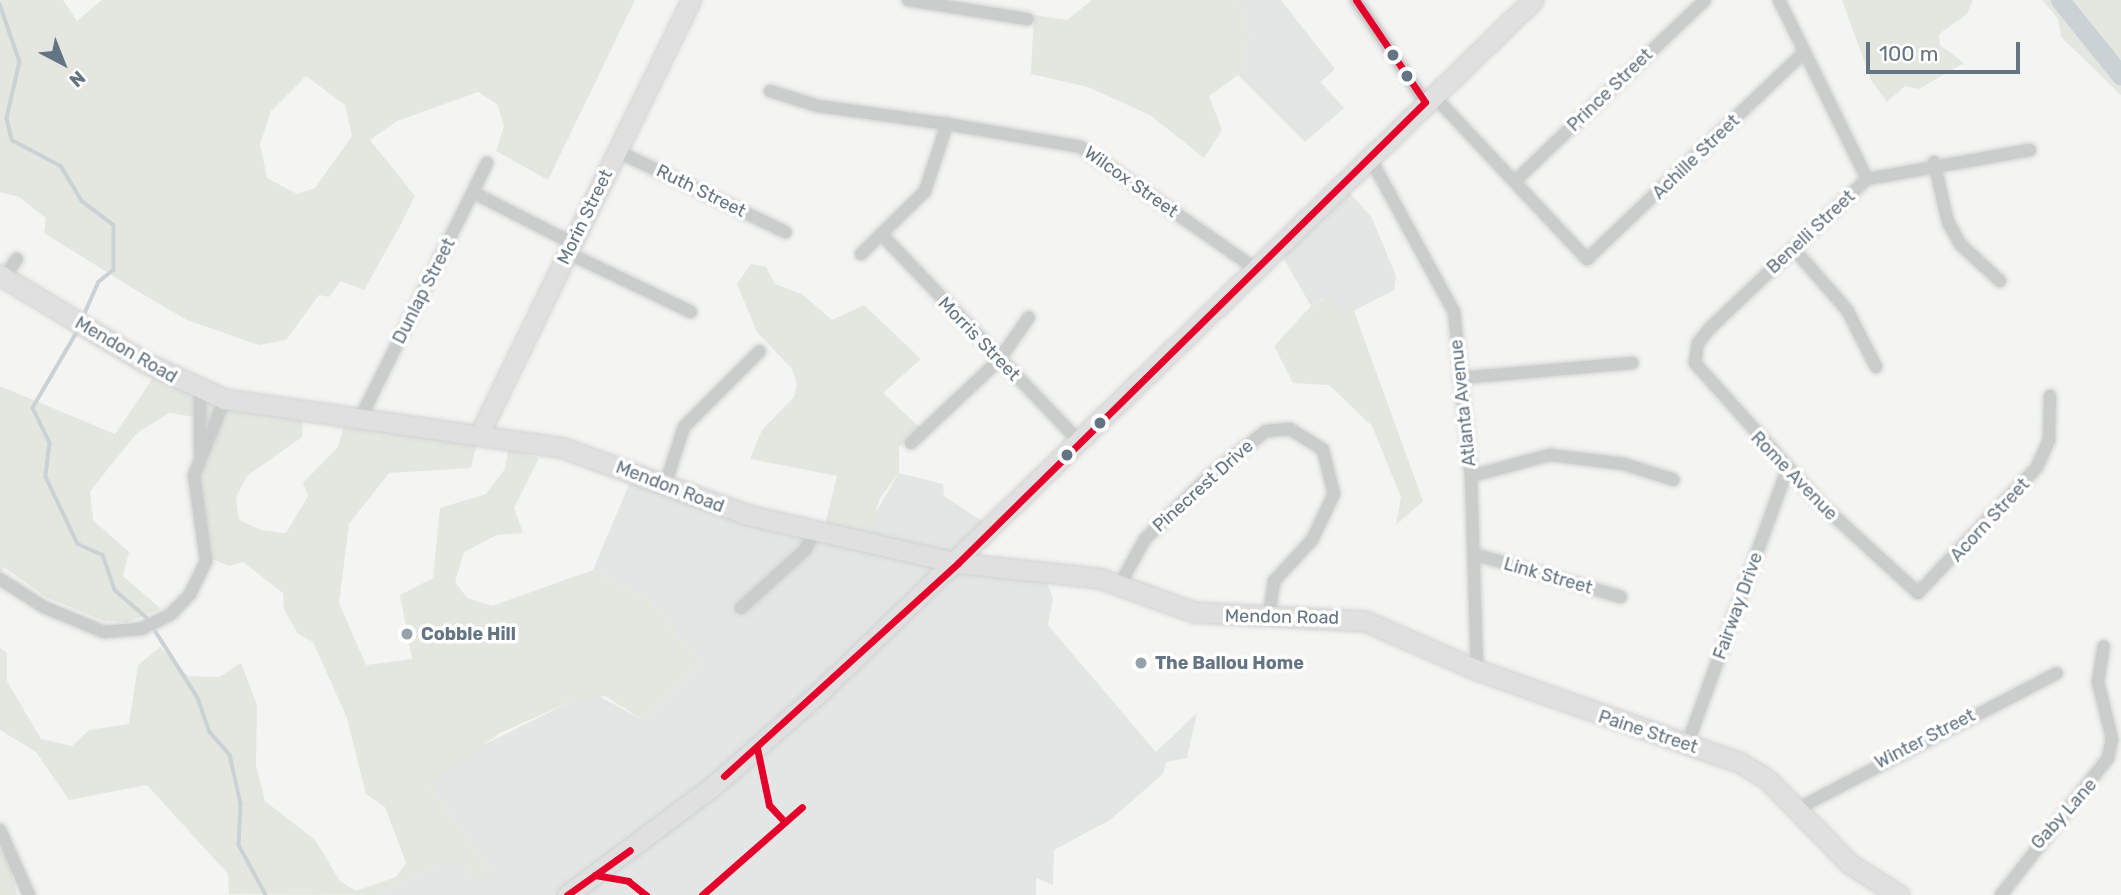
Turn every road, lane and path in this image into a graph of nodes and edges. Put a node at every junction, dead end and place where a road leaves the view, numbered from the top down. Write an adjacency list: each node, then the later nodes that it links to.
1 (692, 0): 15 (street, Morin Street)
2 (908, 0): 8 (street)
3 (988, 0): 8 (street)
4 (1356, 0): 12 (street)
5 (1533, 0): 12 (main road)
6 (1705, 0): 20 (street, Prince Street)
7 (1779, 0): 10 (street)
8 (980, 14): 9 (street)
9 (1027, 19)
10 (1804, 52): 19 (street); 20 (street, Achille Street)
11 (769, 90): 13 (street, Wilcox Street)
12 (1429, 99): 16 (main road); 20 (street)
13 (947, 124): 23 (street); 28 (street, Wilcox Street)
14 (2030, 150): 17 (street, Benelli Street)
15 (617, 151): 22 (street, Ruth Street); 24 (street, Morin Street)
16 (1369, 156): 28 (main road); 38 (street, Atlanta Avenue)
17 (1934, 162): 19 (street, Benelli Street); 30 (street)
18 (487, 163): 21 (street, Dunlap Street)
19 (1867, 179): 25 (street, Benelli Street)
20 (1515, 181)
21 (474, 193): 24 (street); 42 (street, Dunlap Street)
22 (785, 232)
23 (881, 234): 26 (street); 35 (street, Morris Street)
24 (570, 248): 31 (street); 43 (street, Morin Street)
25 (1793, 248): 33 (street, Benelli Street); 37 (street)
26 (861, 254)
27 (17, 259): 29 (street)
28 (1253, 267): 44 (main road)
29 (2, 277): 39 (main road, Mendon Road)
30 (2000, 281)
31 (691, 312)
32 (1029, 317): 35 (street)
33 (1698, 343): 47 (street, Rome Avenue)
34 (760, 351): 50 (street)
35 (999, 360): 44 (street, Morris Street); 45 (street)
36 (1632, 363): 38 (street)
37 (1876, 367)
38 (1460, 378): 48 (street, Atlanta Avenue)
39 (200, 390): 41 (main road, Mendon Road); 46 (street)
40 (2050, 396): 56 (street, Acorn Street)
41 (225, 399): 42 (main road, Mendon Road); 46 (street)
42 (360, 419): 43 (main road, Mendon Road)
43 (480, 434): 50 (main road, Mendon Road)
44 (1079, 442): 53 (main road)
45 (911, 443)
46 (200, 454): 54 (street)
47 (1788, 468): 56 (street, Rome Avenue); 64 (street, Fairway Drive)
48 (1471, 476): 49 (street); 52 (street, Atlanta Avenue)
49 (1674, 481)
50 (665, 485): 51 (main road, Mendon Road)
51 (815, 532): 53 (main road, Mendon Road); 58 (street)
52 (1474, 554): 57 (street, Link Street); 62 (street, Atlanta Avenue)
53 (958, 563): 55 (main road, Mendon Road); 68 (main road)
54 (0, 579)
55 (1120, 584): 59 (main road, Mendon Road); 59 (street, Pinecrest Drive)
56 (1918, 593)
57 (1621, 597)
58 (741, 608)
59 (1269, 617): 60 (main road, Mendon Road)
60 (1365, 621): 62 (main road, Paine Street)
61 (2104, 646): 70 (street, Gaby Lane)
62 (1478, 670): 64 (main road, Paine Street)
63 (2057, 673): 65 (street, Winter Street)
64 (1687, 745): 65 (main road, Paine Street)
65 (1797, 809): 69 (main road, Paine Street)
66 (0, 830): 67 (street)
67 (29, 895)
68 (567, 895)
69 (1899, 895)
70 (2001, 895)

